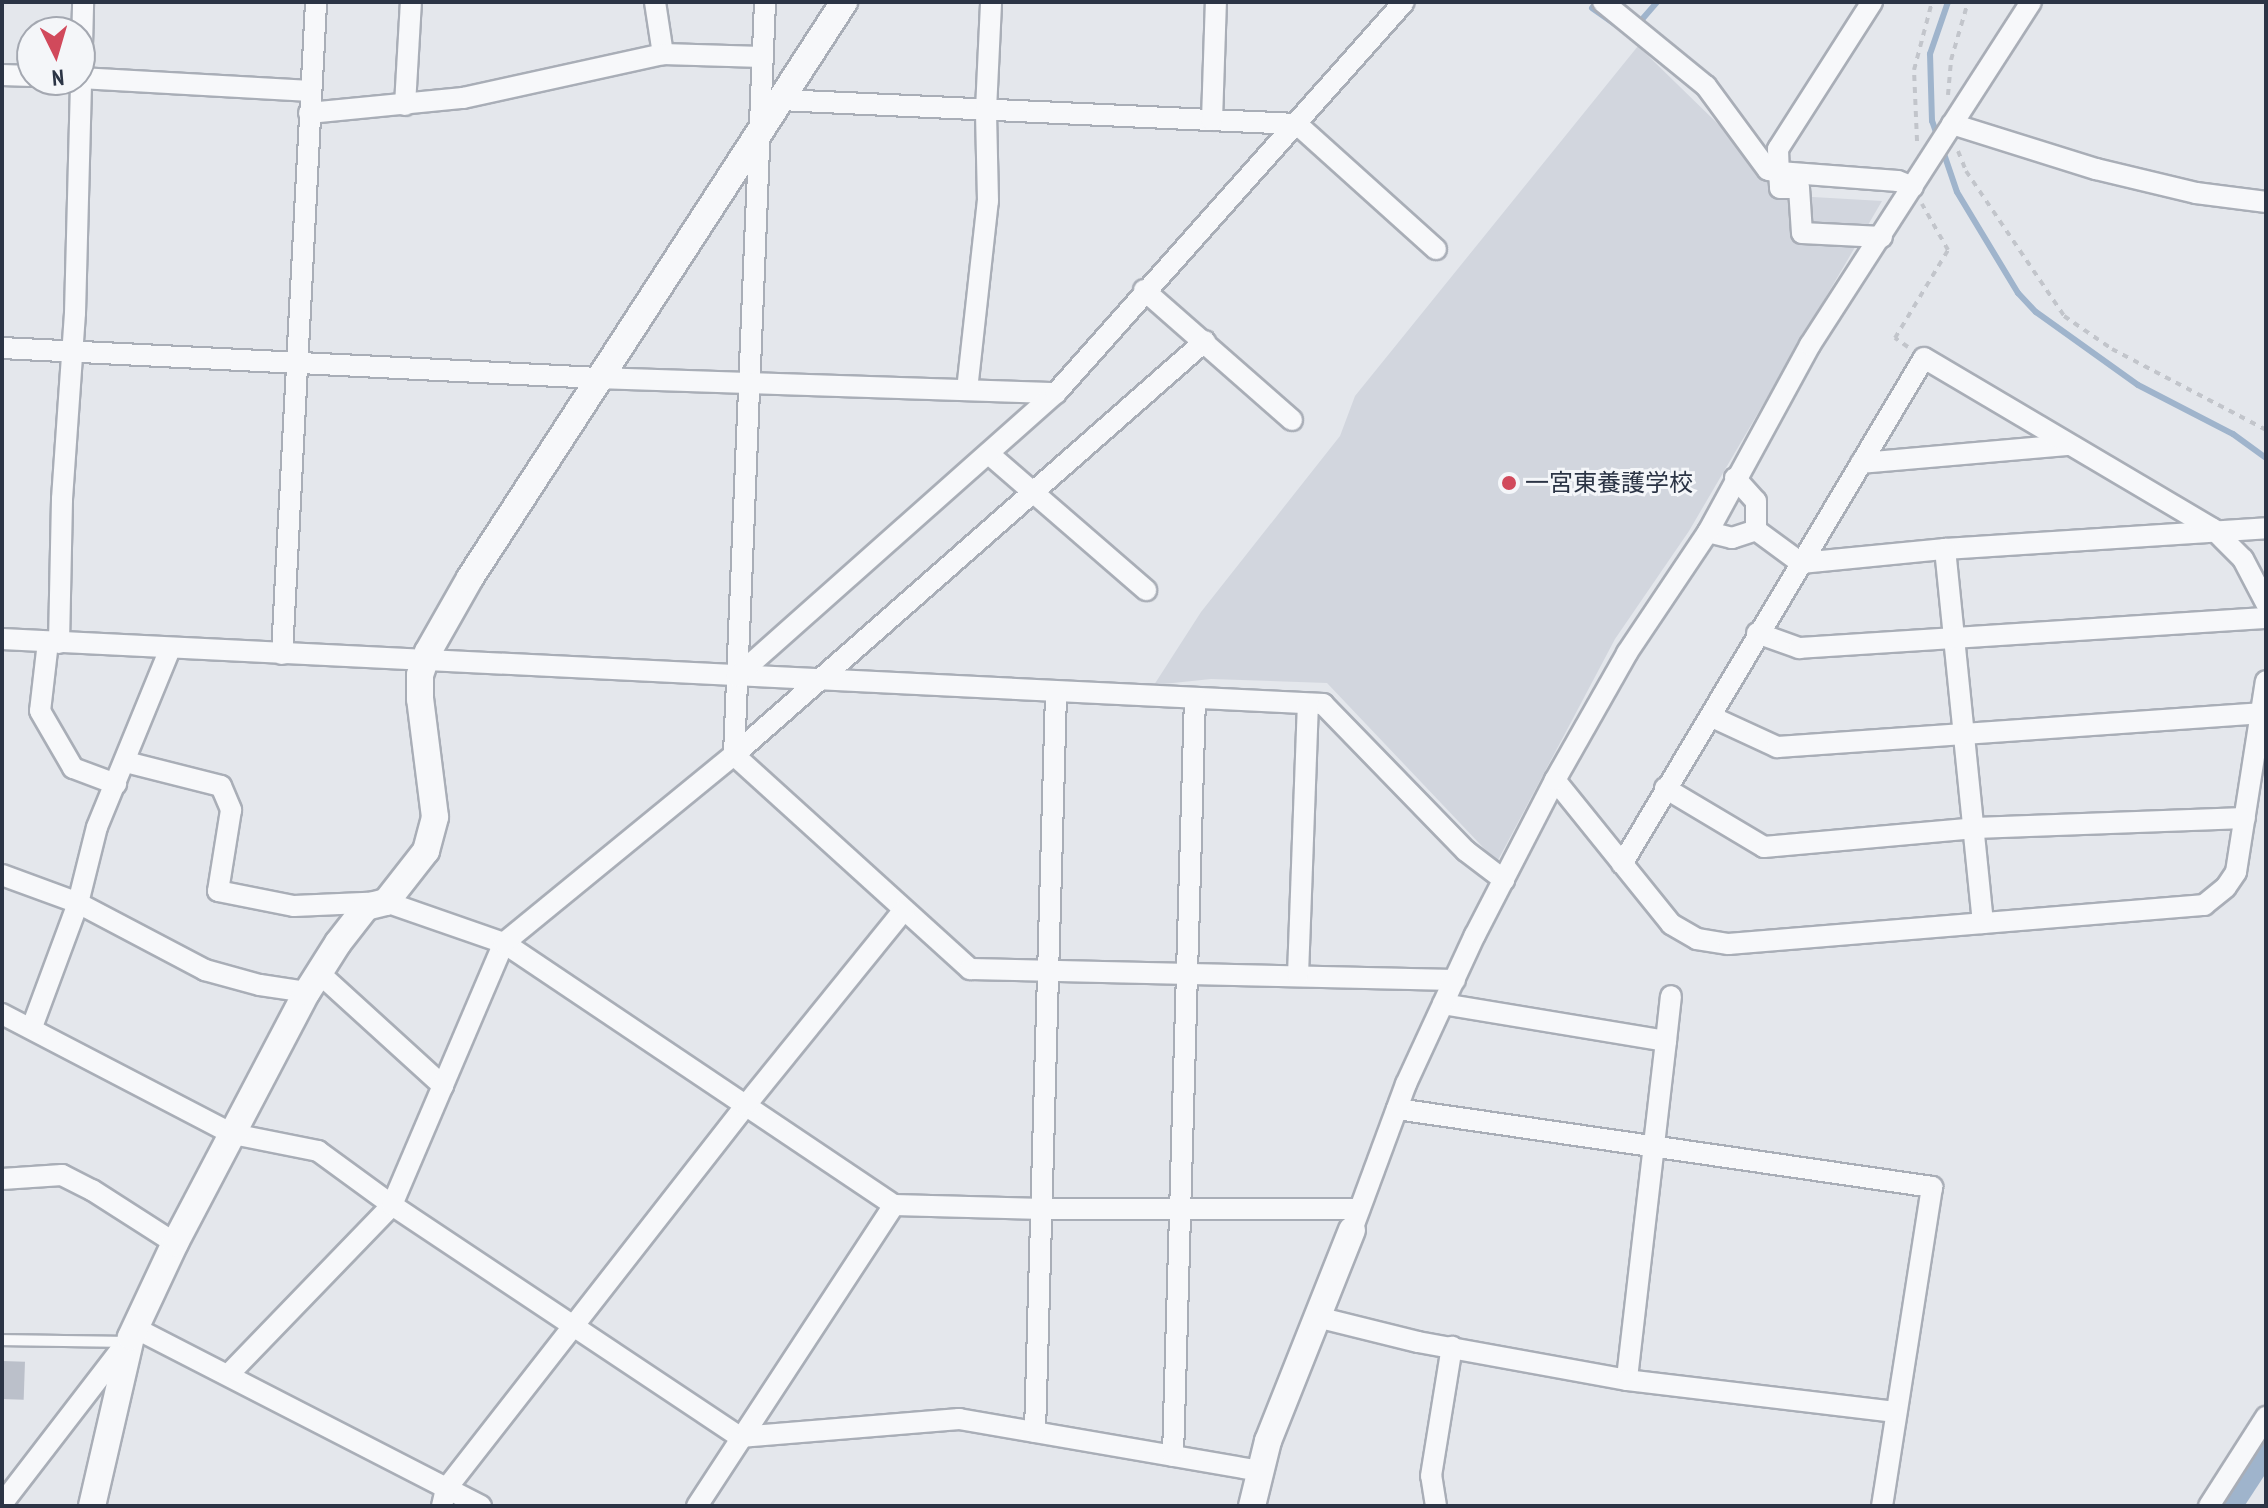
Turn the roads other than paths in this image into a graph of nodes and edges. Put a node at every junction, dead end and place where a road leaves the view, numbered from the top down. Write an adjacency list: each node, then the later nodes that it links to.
1 (316, 2): 15 (street)
2 (411, 2): 18 (street)
3 (655, 2): 12 (street)
4 (765, 2): 13 (street)
5 (844, 2): 17 (street)
6 (991, 2): 19 (street)
7 (1216, 2): 21 (street)
8 (1404, 2): 22 (street)
9 (1603, 2): 25 (street)
10 (1872, 2): 25 (street)
11 (2031, 2): 23 (street)
12 (663, 54): 13 (street); 18 (street)
13 (762, 57): 24 (street)
14 (96, 79): 15 (street)
15 (311, 91): 20 (street)
16 (80, 96): 33 (street)
17 (780, 100): 19 (street); 24 (street)
18 (405, 105): 20 (street)
19 (986, 110): 21 (street); 37 (street)
20 (309, 113): 34 (street)
21 (1212, 120): 22 (street)
22 (1297, 124): 29 (street); 30 (street)
23 (1950, 127): 26 (street); 27 (street)
24 (759, 132): 35 (street); 36 (street)
25 (1779, 172): 26 (street); 28 (street)
26 (1913, 187): 28 (street)
27 (2266, 202)
28 (1882, 237): 43 (street)
29 (1436, 249)
30 (1144, 290): 31 (street); 38 (street)
31 (1205, 341): 39 (street); 44 (street)
32 (2, 348): 33 (street)
33 (72, 350): 34 (street); 57 (street)
34 (295, 364): 35 (street); 59 (street)
35 (599, 378): 36 (street); 60 (street)
36 (747, 381): 37 (street); 61 (street)
37 (967, 390): 38 (street)
38 (1056, 393): 41 (street)
39 (1292, 420)
40 (2068, 445): 42 (street); 42 (street); 46 (street)
41 (989, 454): 44 (street); 61 (street)
42 (1861, 463): 50 (street)
43 (1735, 478): 47 (street); 48 (street)
44 (1034, 493): 51 (street); 62 (street)
45 (2266, 528): 46 (street)
46 (2213, 529): 49 (street); 52 (street)
47 (1756, 530): 48 (street); 50 (street)
48 (1708, 532): 72 (street)
49 (1945, 549): 50 (street); 56 (street)
50 (1801, 563): 54 (street)
51 (1146, 590)
52 (2266, 603)
53 (2266, 618): 56 (street)
54 (1757, 633): 56 (street); 68 (street)
55 (2, 639): 57 (street)
56 (1957, 640): 69 (street)
57 (54, 643): 58 (street); 73 (street)
58 (170, 649): 59 (street); 71 (street)
59 (282, 654): 60 (street)
60 (425, 660): 61 (street); 80 (street)
61 (737, 676): 62 (street); 70 (street)
62 (820, 680): 64 (street); 70 (street)
63 (2266, 681): 67 (street)
64 (1056, 694): 65 (street); 85 (street)
65 (1195, 698): 66 (street); 86 (street)
66 (1308, 704): 79 (street); 87 (street)
67 (2261, 713): 69 (street); 75 (street)
68 (1712, 717): 69 (street); 74 (street)
69 (1966, 734): 76 (street)
70 (734, 755): 82 (street); 84 (street)
71 (126, 762): 73 (street); 80 (street)
72 (1555, 780): 77 (street); 79 (street)
73 (116, 784): 81 (street)
74 (1665, 788): 76 (street); 77 (street)
75 (2245, 818): 76 (street); 83 (street)
76 (1975, 828): 83 (street)
77 (1622, 864): 83 (street)
78 (2, 875): 81 (street)
79 (1504, 880): 88 (street)
80 (386, 902): 84 (street); 89 (street)
81 (78, 903): 89 (street); 93 (street)
82 (904, 910): 85 (street); 96 (street)
83 (1983, 923)
84 (504, 943): 95 (street); 96 (street)
85 (1049, 968): 86 (street); 103 (street)
86 (1186, 971): 87 (street); 104 (street)
87 (1298, 975): 88 (street)
88 (1455, 980): 91 (street)
89 (313, 982): 95 (street); 98 (street)
90 (1671, 996): 94 (street)
91 (1443, 1004): 94 (street); 97 (street)
92 (2, 1014): 93 (street)
93 (32, 1027): 98 (street)
94 (1666, 1041): 99 (street)
95 (443, 1086): 101 (street)
96 (746, 1105): 102 (street); 108 (street)
97 (1397, 1109): 99 (street); 105 (street)
98 (233, 1134): 101 (street); 106 (street)
99 (1653, 1149): 113 (street); 114 (street)
100 (2, 1179): 106 (street)
101 (392, 1205): 108 (street); 112 (street)
102 (894, 1205): 103 (street); 117 (street)
103 (1043, 1209): 104 (street); 116 (street)
104 (1179, 1210): 105 (street); 118 (street)
105 (1356, 1220): 107 (street)
106 (175, 1243): 109 (street)
107 (1317, 1317): 111 (street); 119 (street)
108 (574, 1327): 117 (street); 120 (street)
109 (131, 1336): 110 (lane); 112 (street); 121 (street); 122 (street)
110 (2, 1340)
111 (1452, 1347): 113 (street); 126 (street)
112 (229, 1374): 120 (street)
113 (1627, 1380): 114 (street)
114 (1896, 1412): 127 (street)
115 (2266, 1417): 128 (street)
116 (1035, 1432): 117 (street); 118 (street)
117 (740, 1437): 124 (street)
118 (1173, 1456): 119 (street)
119 (1261, 1471): 125 (street)
120 (444, 1498): 123 (street)
121 (2, 1504)
122 (92, 1506)
123 (481, 1506)
124 (697, 1506)
125 (1252, 1506)
126 (1436, 1506)
127 (1882, 1506)
128 (2209, 1506)

